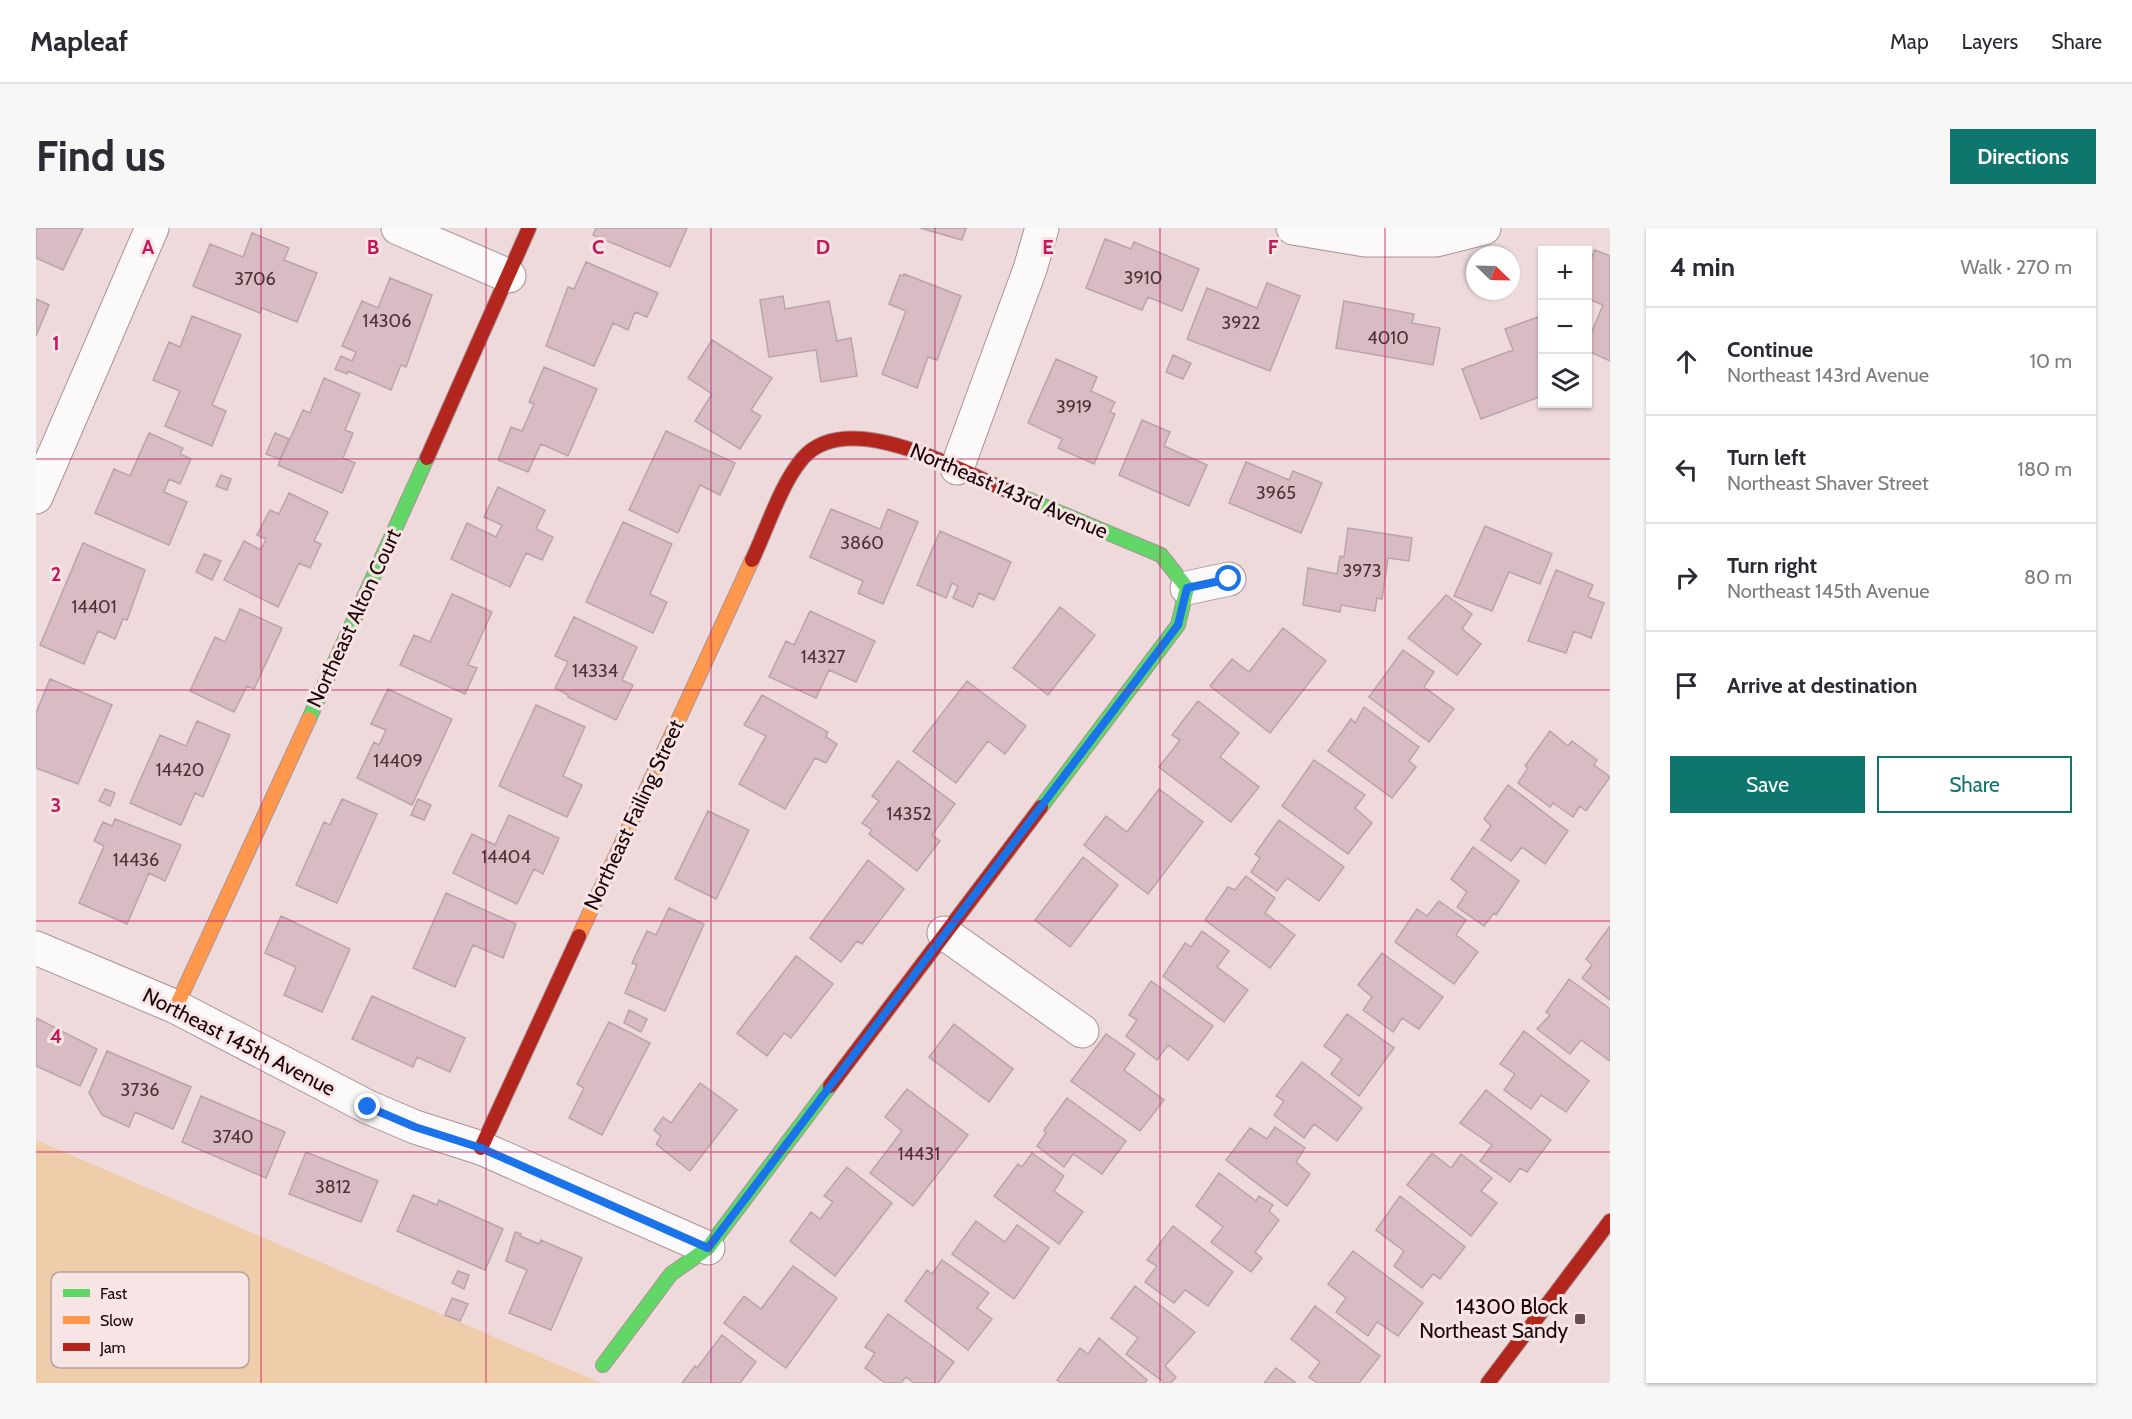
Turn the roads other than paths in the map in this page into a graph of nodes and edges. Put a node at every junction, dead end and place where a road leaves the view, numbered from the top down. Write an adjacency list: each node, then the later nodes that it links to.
1 (152, 228): 10 (street)
2 (398, 228): 7 (street)
3 (529, 228): 7 (street, Northeast Alton Court)
4 (1041, 228): 8 (street)
5 (1293, 228): 6 (street)
6 (1484, 228)
7 (509, 276): 15 (street, Northeast Alton Court)
8 (957, 468): 9 (street, Northeast 143rd Avenue); 12 (street, Northeast 143rd Avenue)
9 (788, 483): 17 (street, Northeast Failing Street)
10 (36, 497)
11 (1229, 579): 12 (street)
12 (1187, 588): 13 (street)
13 (944, 933): 16 (street); 19 (street)
14 (36, 948): 15 (street, Northeast 145th Avenue)
15 (176, 1007): 17 (street, Northeast 145th Avenue)
16 (1082, 1031)
17 (481, 1148): 19 (street, Northeast 145th Avenue)
18 (1610, 1221): 21 (street)
19 (708, 1248): 20 (street)
20 (603, 1365)
21 (1488, 1383)

